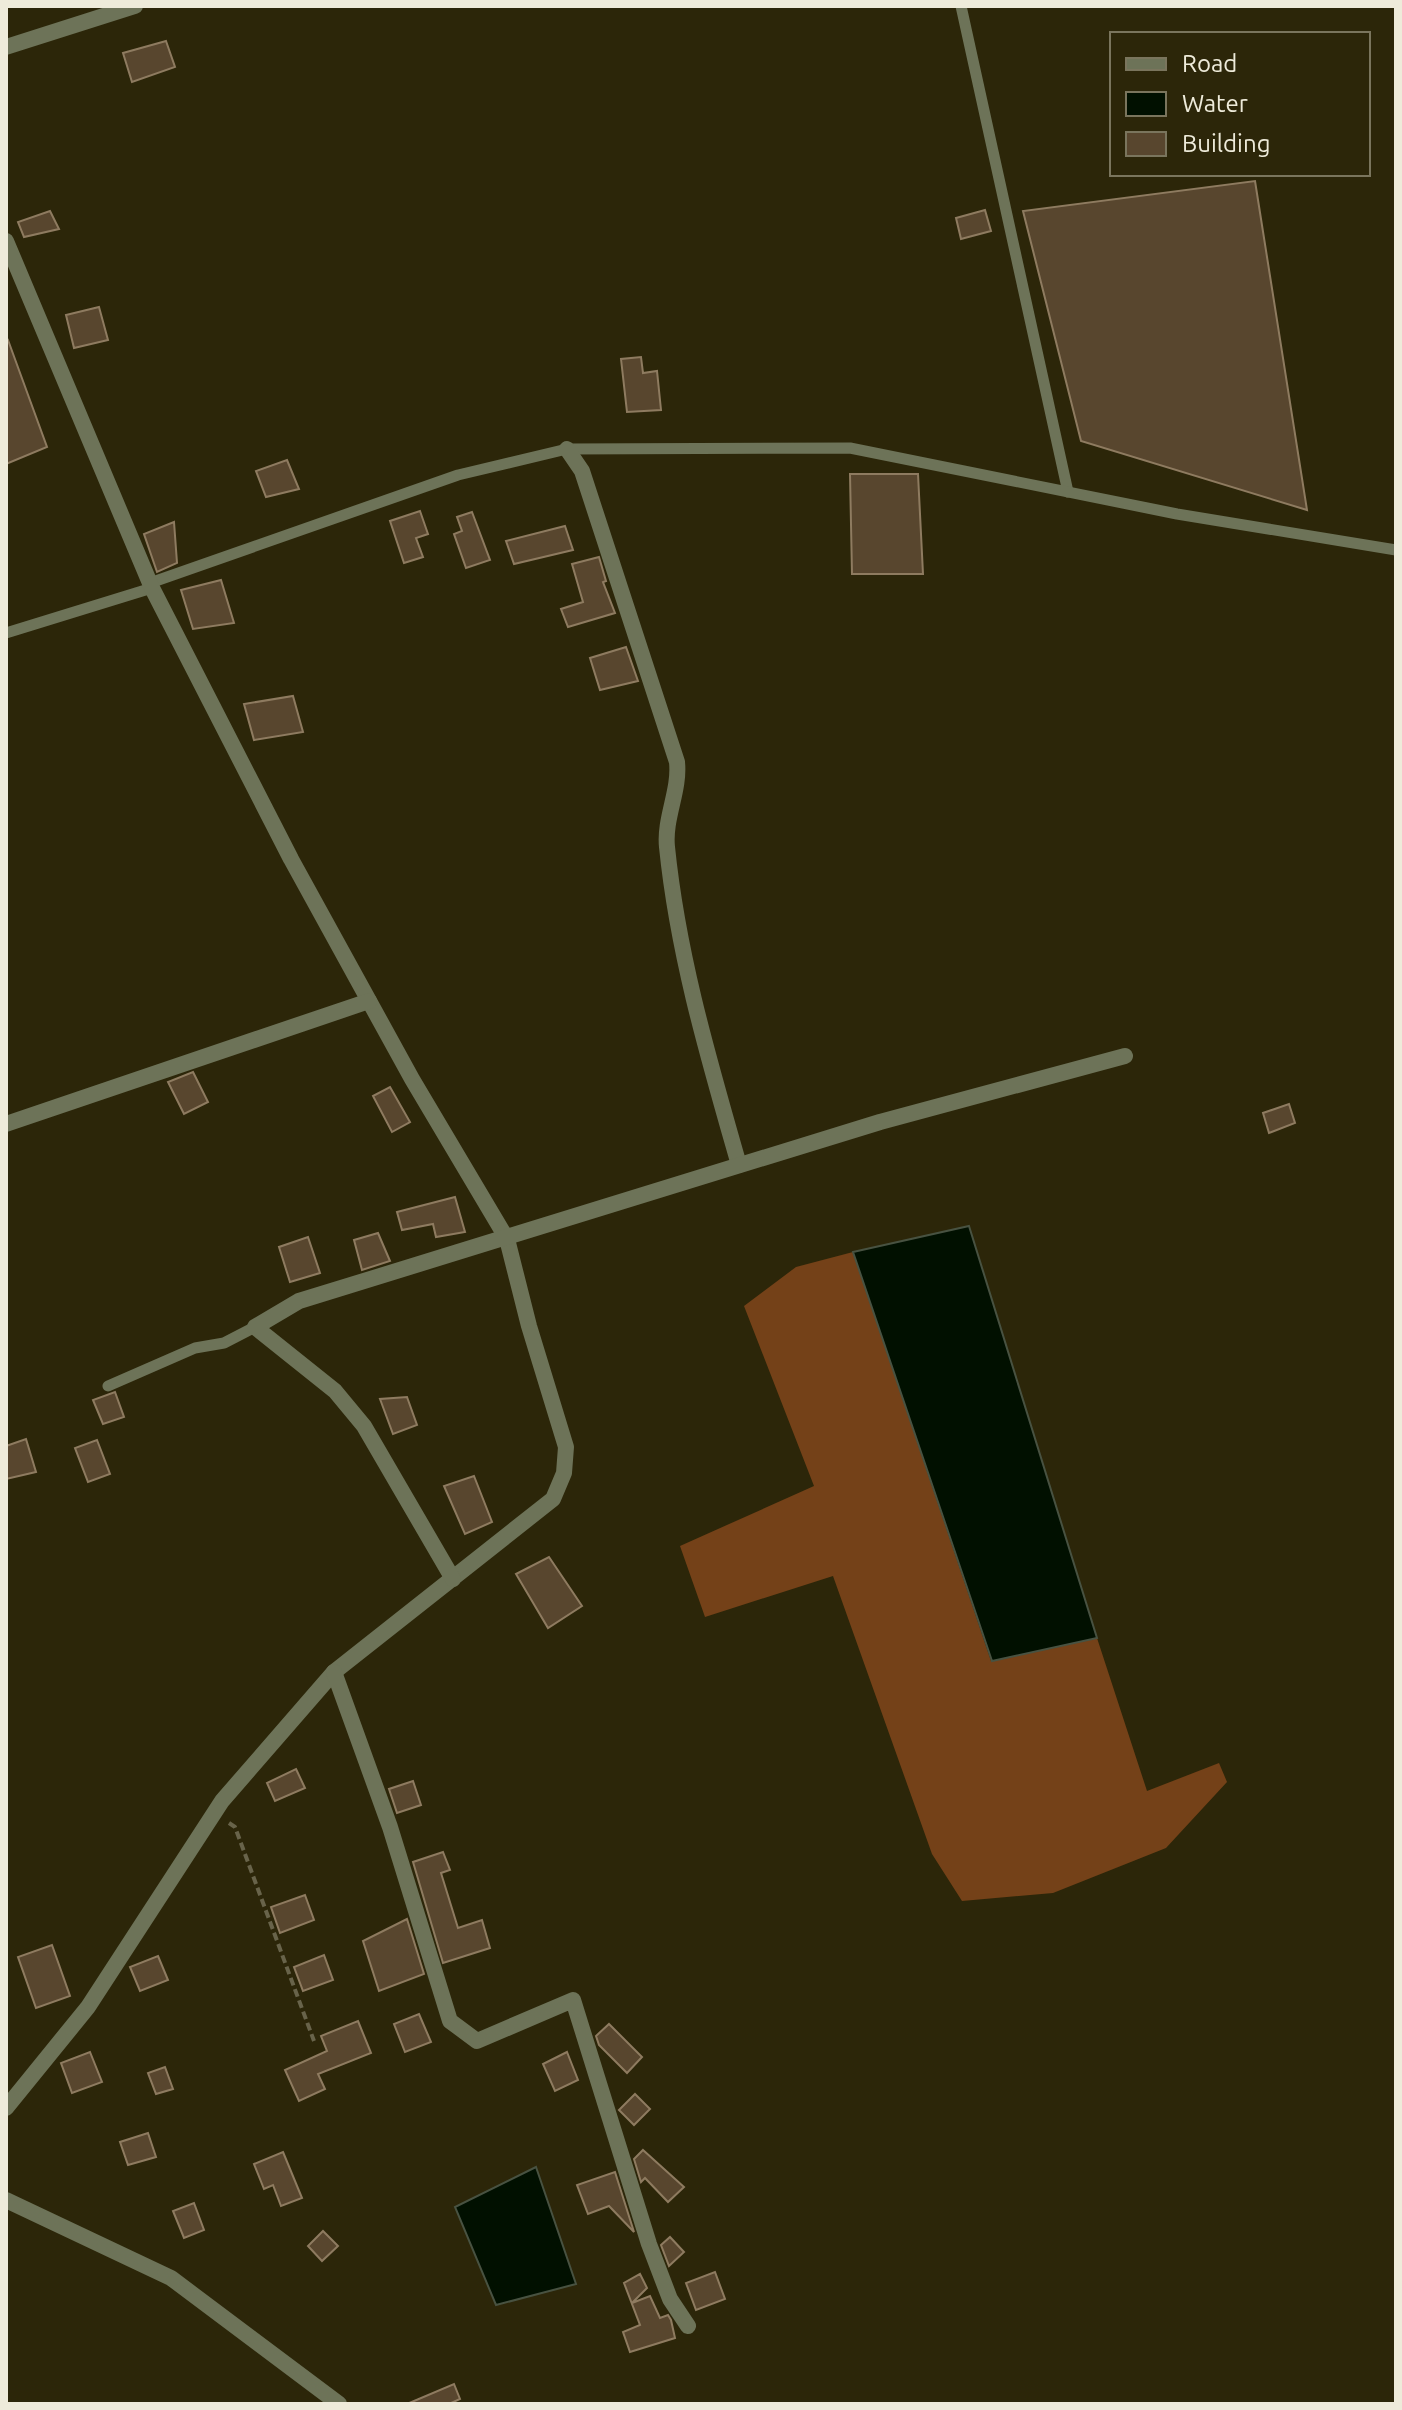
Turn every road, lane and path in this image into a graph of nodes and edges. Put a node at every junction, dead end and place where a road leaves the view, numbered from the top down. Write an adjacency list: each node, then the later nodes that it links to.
1 (135, 6): 3 (street)
2 (961, 6): 6 (lane)
3 (6, 47)
4 (6, 241): 8 (street)
5 (567, 449): 6 (lane); 8 (lane); 13 (street)
6 (1068, 492): 7 (lane)
7 (1396, 550)
8 (151, 586): 9 (lane); 10 (street)
9 (6, 633)
10 (369, 1001): 12 (street); 14 (street)
11 (1125, 1056): 13 (street)
12 (6, 1124)
13 (739, 1165): 14 (street)
14 (507, 1239): 15 (street); 17 (street)
15 (255, 1327): 16 (lane); 17 (street)
16 (108, 1386)
17 (453, 1579): 18 (street)
18 (334, 1672): 19 (street); 23 (street)
19 (215, 1812): 20 (path); 21 (street)
20 (314, 2041)
21 (6, 2108)
22 (6, 2200): 24 (street)
23 (688, 2326)
24 (339, 2404)

